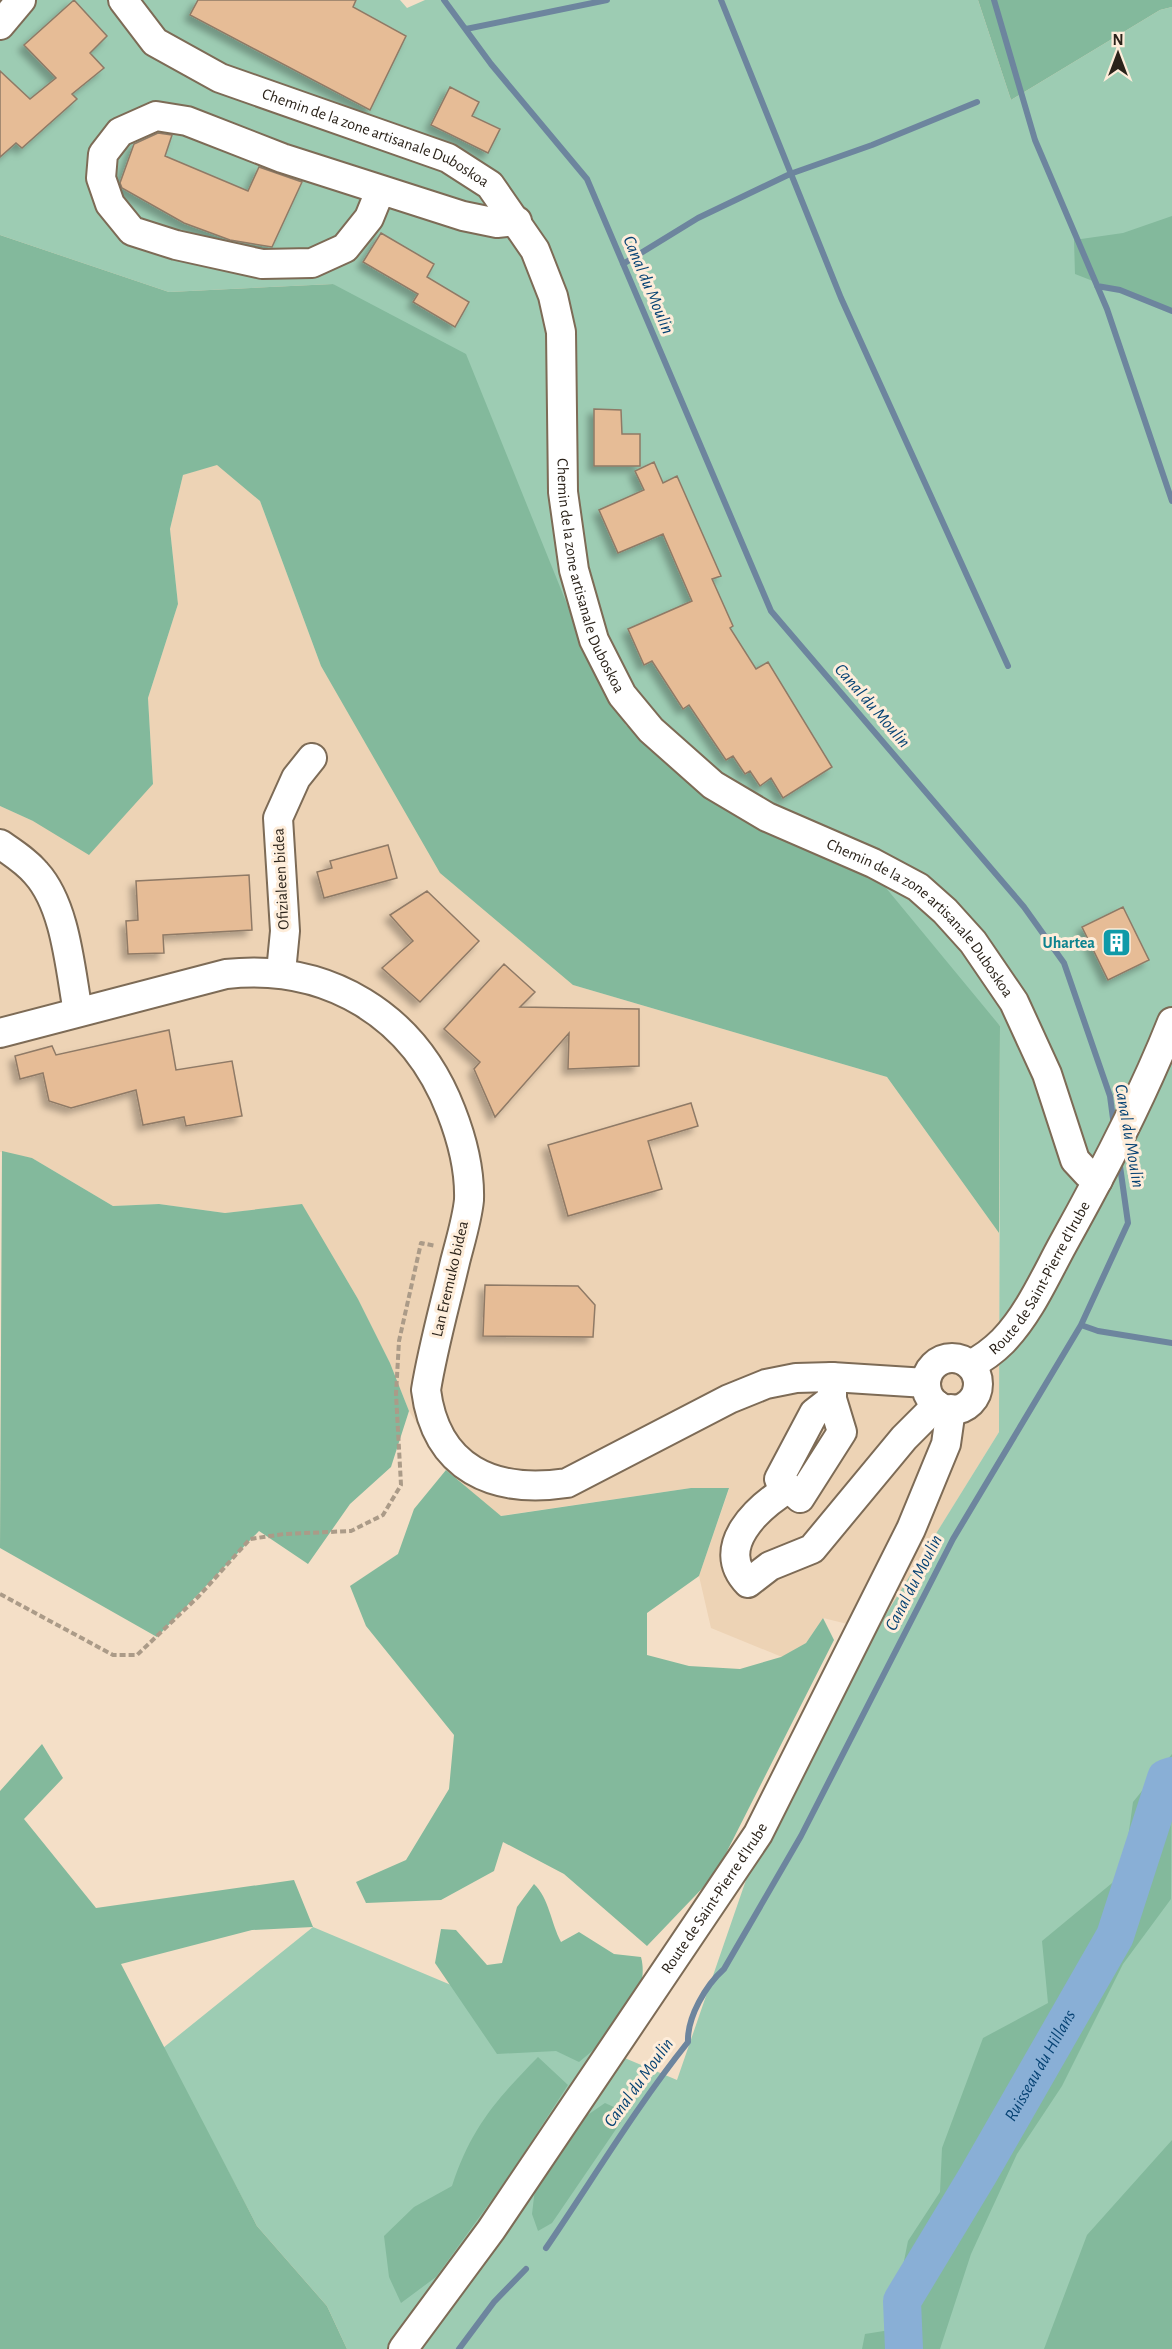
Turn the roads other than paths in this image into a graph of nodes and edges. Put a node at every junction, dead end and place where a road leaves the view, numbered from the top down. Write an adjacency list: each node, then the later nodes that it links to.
1 (21, 0): 3 (street)
2 (123, 0): 5 (street, Chemin de la zone artisanale Duboskoa)
3 (0, 25)
4 (380, 191): 4 (street); 5 (street)
5 (517, 221): 12 (street, Chemin de la zone artisanale Duboskoa)
6 (312, 758): 8 (street, Ofizialeen bidea)
7 (0, 844): 9 (street)
8 (281, 972): 9 (street, Lan Eremuko bidea); 14 (street, Lan Eremuko bidea)
9 (78, 1012): 11 (street, Lan Eremuko bidea)
10 (1172, 1022): 12 (street, Route de Saint-Pierre d'Irube)
11 (0, 1033)
12 (1098, 1180): 13 (street, Route de Saint-Pierre d'Irube)
13 (970, 1365): 15 (street, Route de Saint-Pierre d'Irube); 15 (street, Route de Saint-Pierre d'Irube)
14 (832, 1388): 15 (street, Lan Eremuko bidea); 15 (street)
15 (938, 1399): 16 (street, Route de Saint-Pierre d'Irube)
16 (403, 2349)

